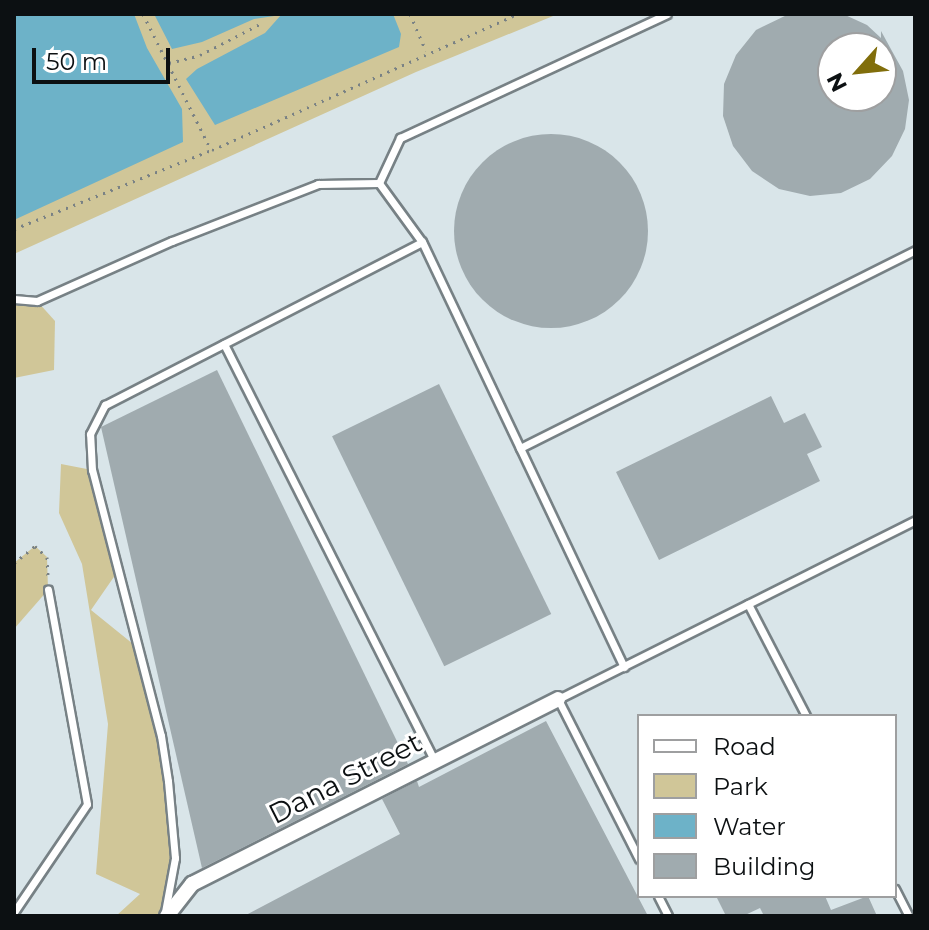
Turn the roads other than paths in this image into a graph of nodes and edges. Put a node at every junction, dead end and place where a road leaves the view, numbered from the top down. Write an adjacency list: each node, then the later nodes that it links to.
1 (667, 14): 2 (lane)
2 (379, 183): 3 (lane); 5 (lane)
3 (422, 242): 6 (lane); 7 (lane)
4 (915, 250): 7 (lane)
5 (14, 299)
6 (224, 344): 14 (lane); 19 (lane)
7 (520, 448): 11 (lane)
8 (915, 520): 10 (lane)
9 (48, 590): 18 (lane)
10 (748, 604): 11 (lane); 13 (lane)
11 (624, 667): 12 (lane)
12 (558, 699): 14 (street, Dana Street); 15 (lane)
13 (805, 714)
14 (435, 762): 19 (street, Dana Street)
15 (637, 855)
16 (897, 893): 21 (lane)
17 (659, 898): 20 (lane)
18 (14, 912)
19 (165, 916)
20 (668, 916)
21 (909, 916)

